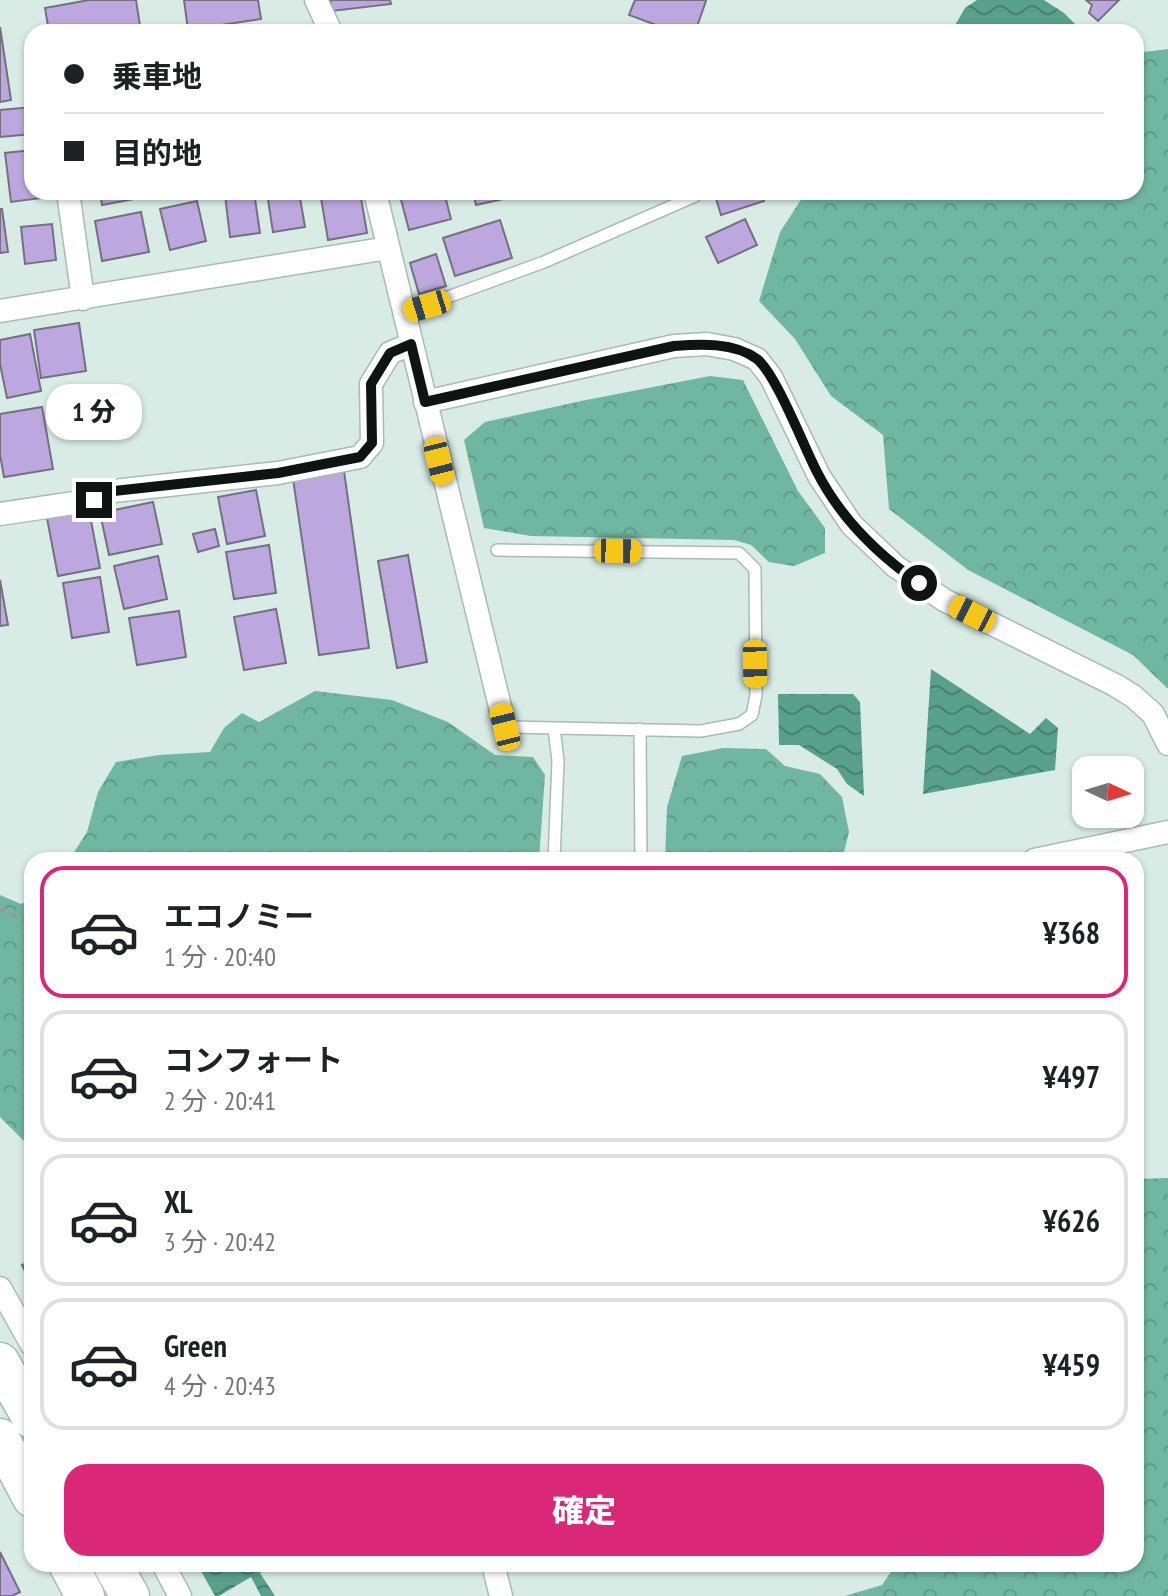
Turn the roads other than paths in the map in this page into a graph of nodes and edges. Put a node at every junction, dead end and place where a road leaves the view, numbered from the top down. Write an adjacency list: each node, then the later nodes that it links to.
1 (316, 0): 2 (street)
2 (327, 24)
3 (69, 200): 7 (street)
4 (377, 200): 6 (street)
5 (686, 200): 9 (lane)
6 (388, 248): 7 (street); 9 (street)
7 (83, 299): 8 (street)
8 (0, 311)
9 (404, 313): 10 (street)
10 (411, 344): 11 (street); 12 (street)
11 (425, 402): 14 (street); 17 (street)
12 (0, 514)
13 (497, 550): 16 (lane)
14 (505, 727): 15 (lane)
15 (554, 728): 16 (lane); 19 (lane)
16 (640, 729): 20 (lane)
17 (1168, 744)
18 (1168, 832): 21 (street)
19 (554, 852)
20 (641, 852)
21 (1072, 852)
22 (0, 1288): 23 (street)
23 (24, 1331)
24 (0, 1362): 25 (highway)
25 (24, 1405)
26 (0, 1438): 27 (highway)
27 (24, 1483)
28 (72, 1572): 32 (highway)
29 (116, 1572): 33 (highway)
30 (167, 1572): 34 (street)
31 (495, 1572): 35 (street)
32 (85, 1596)
33 (130, 1596)
34 (180, 1596)
35 (501, 1596)

